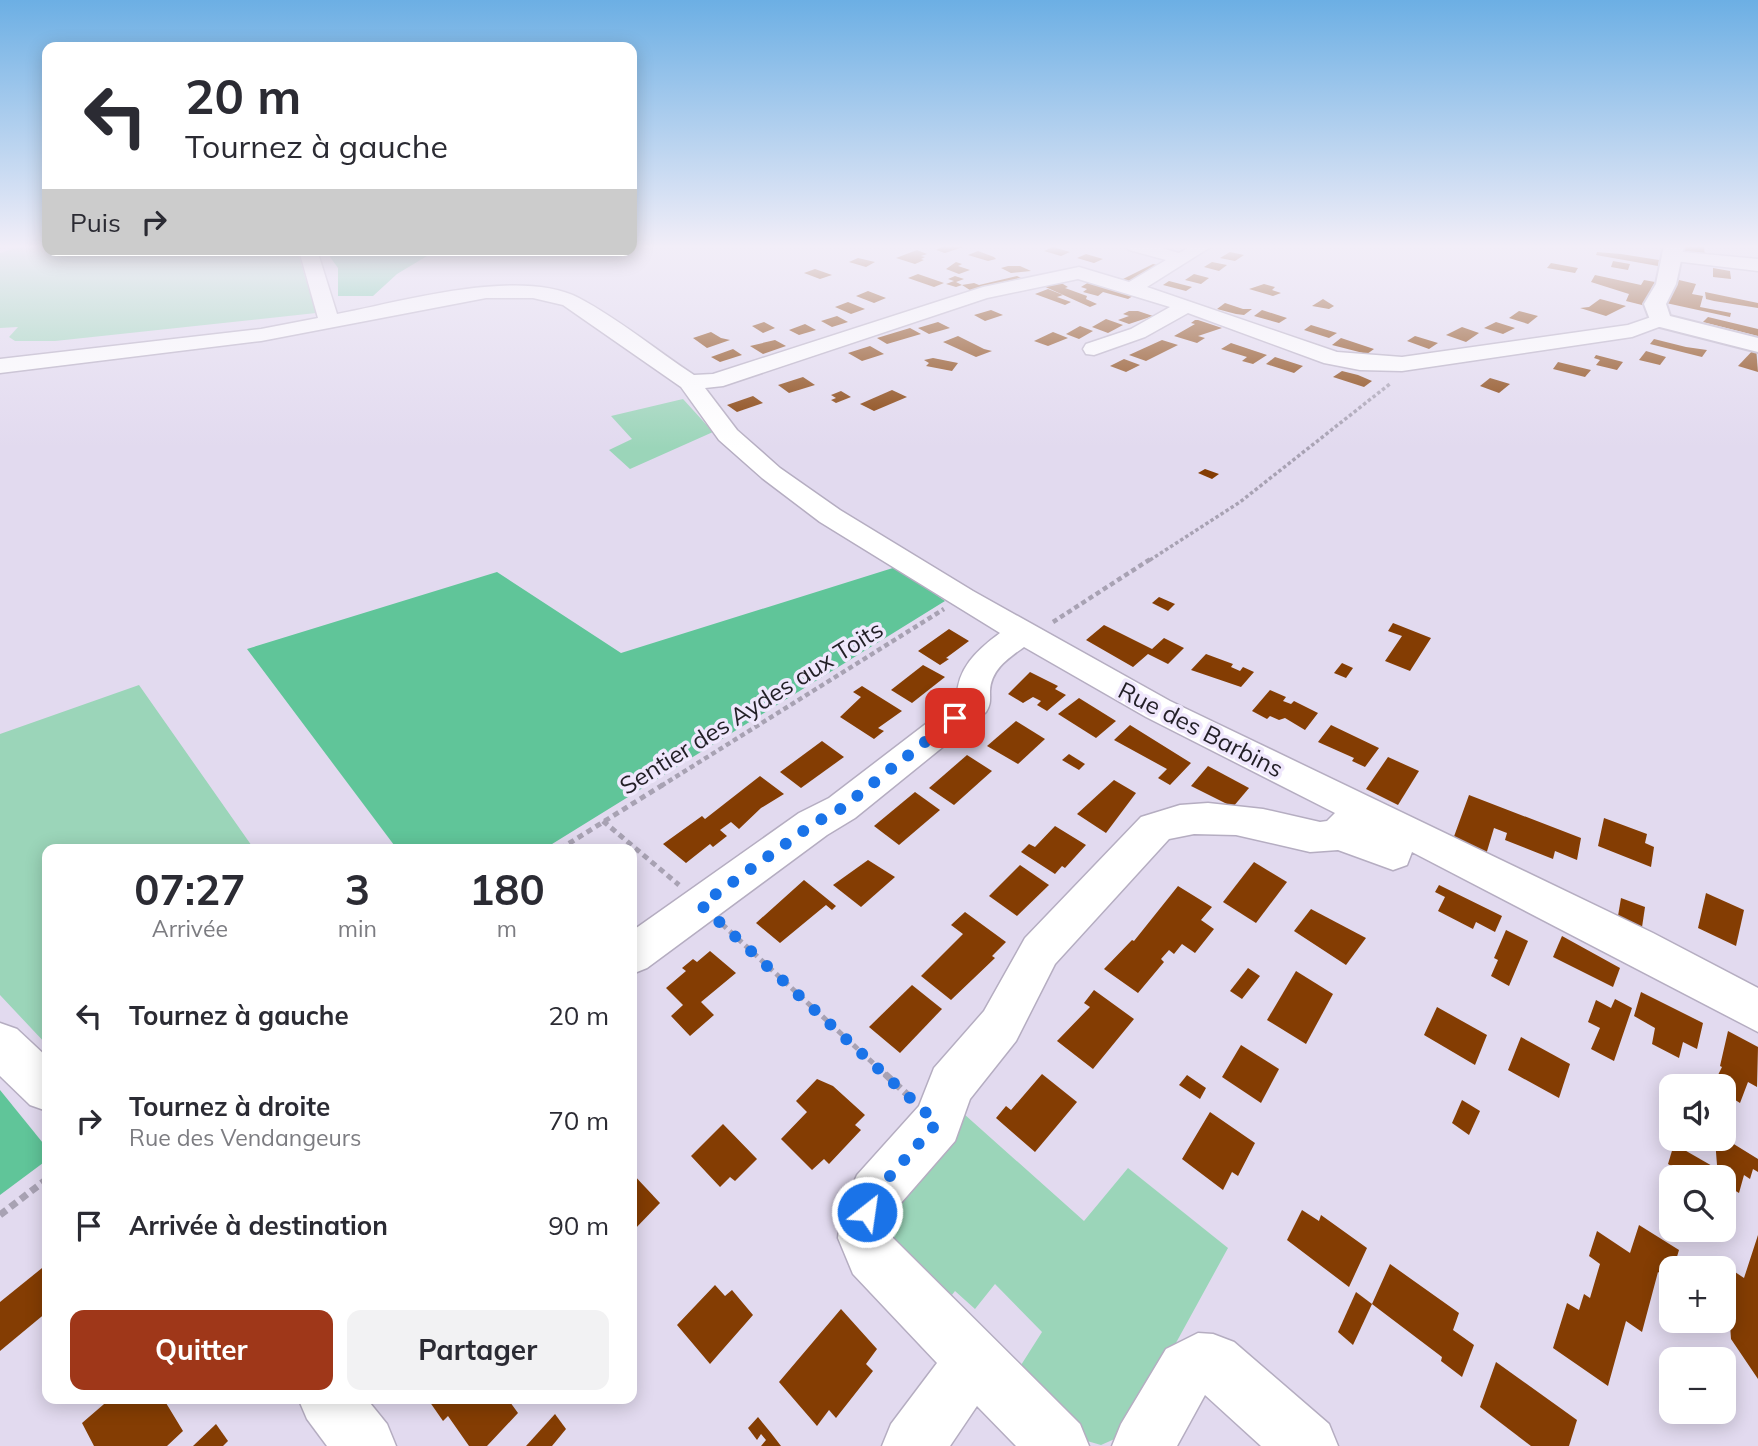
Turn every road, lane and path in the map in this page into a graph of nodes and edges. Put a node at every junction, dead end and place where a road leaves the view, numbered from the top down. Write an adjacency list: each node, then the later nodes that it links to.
1 (327, 313): 9 (street)
2 (378, 313): 9 (street, Rue des Barbins)
3 (589, 313): 14 (street, Rue des Barbins)
4 (917, 313): 14 (street)
5 (1173, 313): 11 (street)
6 (1207, 313): 12 (street)
7 (1658, 313): 8 (main road)
8 (1660, 320): 10 (main road); 12 (street)
9 (330, 323): 13 (street, Rue des Barbins)
10 (1758, 345)
11 (1094, 349)
12 (1402, 364): 16 (path)
13 (0, 366)
14 (700, 385): 15 (street, Rue des Barbins)
15 (962, 598): 16 (street, Rue des Barbins); 17 (path, Sentier des Aydes aux Toits)
16 (1027, 634): 18 (street, Rue des Barbins); 23 (street)
17 (603, 821): 19 (path, Sentier des Aydes aux Toits); 20 (path)
18 (1349, 822): 22 (street); 25 (street, Rue des Barbins); 28 (street)
19 (568, 844)
20 (630, 844)
21 (637, 850): 23 (path)
22 (1393, 854)
23 (701, 905): 24 (street); 28 (path)
24 (637, 951)
25 (1758, 1011)
26 (0, 1045): 27 (street)
27 (42, 1083)
28 (937, 1123): 31 (street)
29 (42, 1183): 30 (path)
30 (0, 1215)
31 (974, 1360): 34 (street); 35 (street)
32 (333, 1404): 33 (street)
33 (365, 1446)
34 (913, 1446)
35 (1058, 1446)
36 (1143, 1446): 37 (street)
37 (1307, 1446)

